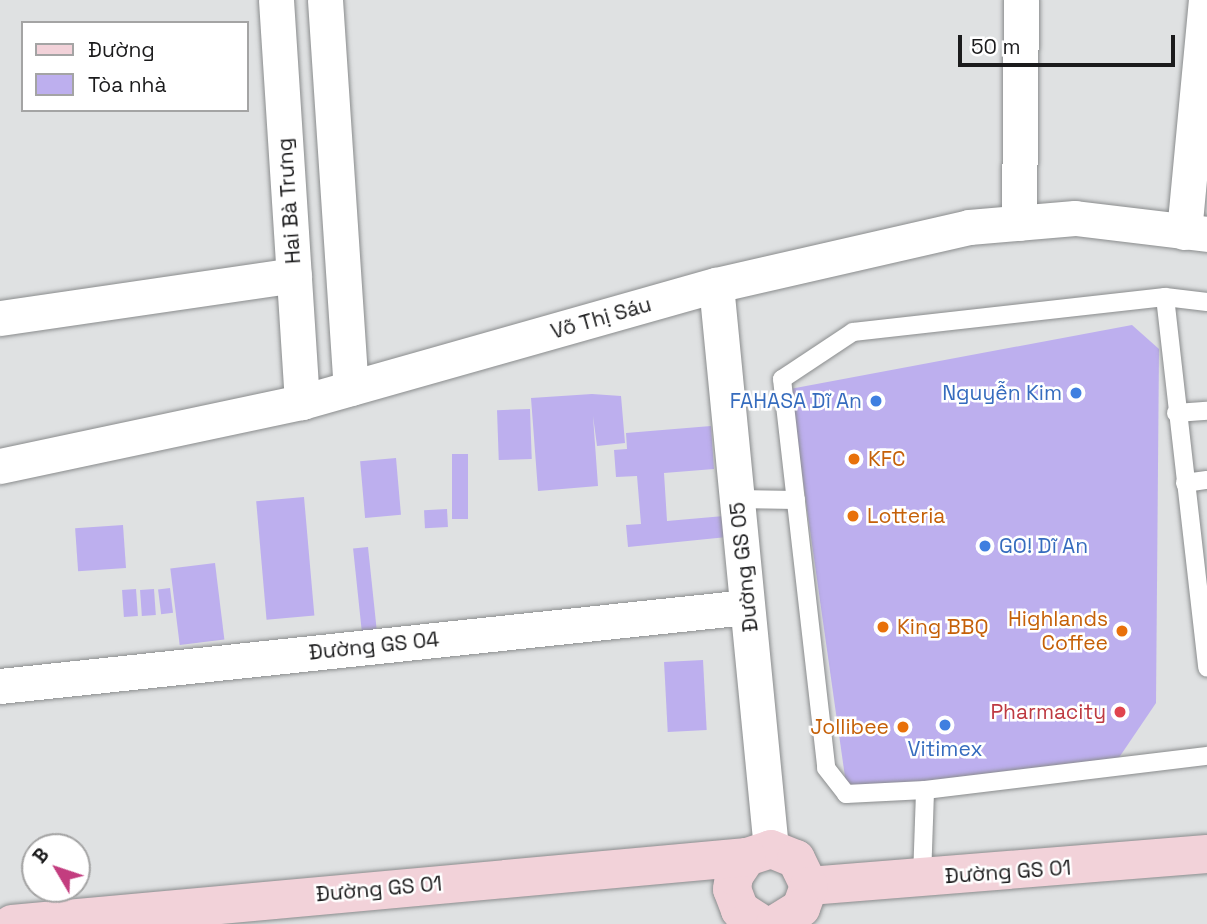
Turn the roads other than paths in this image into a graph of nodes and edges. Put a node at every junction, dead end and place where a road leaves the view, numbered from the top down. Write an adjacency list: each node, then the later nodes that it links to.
1 (275, 0): 7 (street, Hai Bà Trưng)
2 (325, 0): 12 (street)
3 (1021, 0): 5 (street)
4 (1206, 0): 6 (street)
5 (1019, 223): 6 (street, Võ Thị Sáu); 8 (street, Võ Thị Sáu)
6 (1195, 233)
7 (294, 275): 11 (street); 13 (street, Hai Bà Trưng)
8 (716, 285): 12 (street, Võ Thị Sáu); 19 (street, Đường GS 05)
9 (1165, 297): 10 (lane); 15 (lane); 20 (lane)
10 (1207, 302)
11 (0, 318)
12 (351, 388): 13 (street, Võ Thị Sáu)
13 (302, 402): 16 (street, Võ Thị Sáu)
14 (1207, 411): 15 (lane)
15 (1176, 413): 18 (lane)
16 (0, 466)
17 (1207, 480): 18 (lane)
18 (1185, 483): 21 (lane)
19 (737, 499): 20 (lane); 22 (street, Đường GS 05)
20 (796, 500): 27 (lane)
21 (1200, 549): 23 (lane)
22 (747, 607): 25 (street, Đường GS 04); 28 (street, Đường GS 05)
23 (1203, 616): 24 (lane)
24 (1207, 668)
25 (0, 686)
26 (1207, 756): 27 (lane)
27 (925, 790): 30 (lane)
28 (759, 853): 31 (street); 32 (street); 33 (street, Đường GS 01)
29 (1207, 854): 30 (street, Đường GS 01)
30 (922, 878): 31 (street, Đường GS 01)
31 (809, 886): 36 (street)
32 (760, 923): 34 (street); 35 (street)
33 (12, 924)
34 (752, 924)
35 (766, 924)
36 (775, 924)

